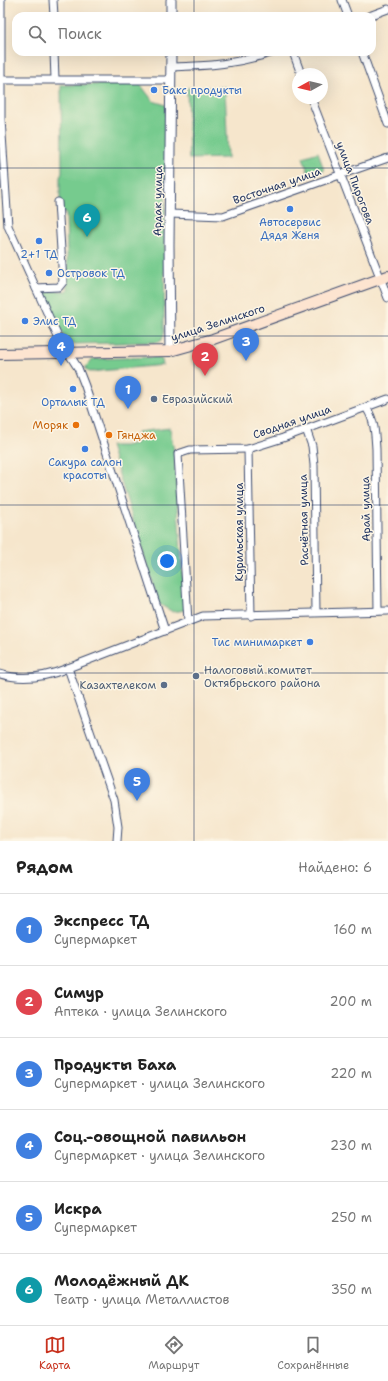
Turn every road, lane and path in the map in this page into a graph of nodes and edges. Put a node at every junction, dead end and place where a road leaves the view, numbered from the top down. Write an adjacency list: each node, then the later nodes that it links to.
1 (1, 0): 18 (street)
2 (53, 0): 6 (street)
3 (171, 0): 7 (street)
4 (342, 0): 8 (street)
5 (388, 9): 9 (street)
6 (54, 12)
7 (171, 12)
8 (346, 12)
9 (376, 13)
10 (54, 56): 17 (street)
11 (171, 56): 15 (street, Ардак улица)
12 (261, 56): 15 (street)
13 (295, 56): 16 (street)
14 (363, 56): 21 (street)
15 (171, 67): 19 (street, Ардак улица)
16 (300, 68)
17 (55, 79): 18 (street); 19 (street)
18 (1, 80): 27 (street)
19 (171, 80): 25 (street, Ардак улица)
20 (313, 104): 23 (street, улица Пирогова)
21 (388, 124)
22 (388, 158): 23 (street, Восточная улица)
23 (342, 176): 25 (street, Восточная улица); 26 (street, улица Пирогова)
24 (58, 202): 27 (street)
25 (170, 214): 29 (street, Ардак улица)
26 (384, 278): 28 (street, улица Пирогова); 29 (main road, улица Зелинского)
27 (36, 288): 30 (street)
28 (388, 298)
29 (170, 351): 30 (main road, улица Зелинского)
30 (67, 352): 31 (main road, улица Зелинского); 41 (street)
31 (0, 354)
32 (388, 400): 33 (street, Сводная улица)
33 (366, 409): 34 (street, Сводная улица); 37 (street, Арай улица)
34 (306, 428): 35 (street, Сводная улица); 38 (street, Расчётная улица)
35 (248, 449): 39 (street, Курильская улица); 40 (street, Сводная улица)
36 (388, 610): 37 (street)
37 (378, 611): 38 (street)
38 (316, 612): 39 (street)
39 (251, 616): 40 (street)
40 (188, 621): 41 (street)
41 (164, 631): 42 (street)
42 (68, 668): 43 (street); 44 (street)
43 (0, 674)
44 (117, 841)

